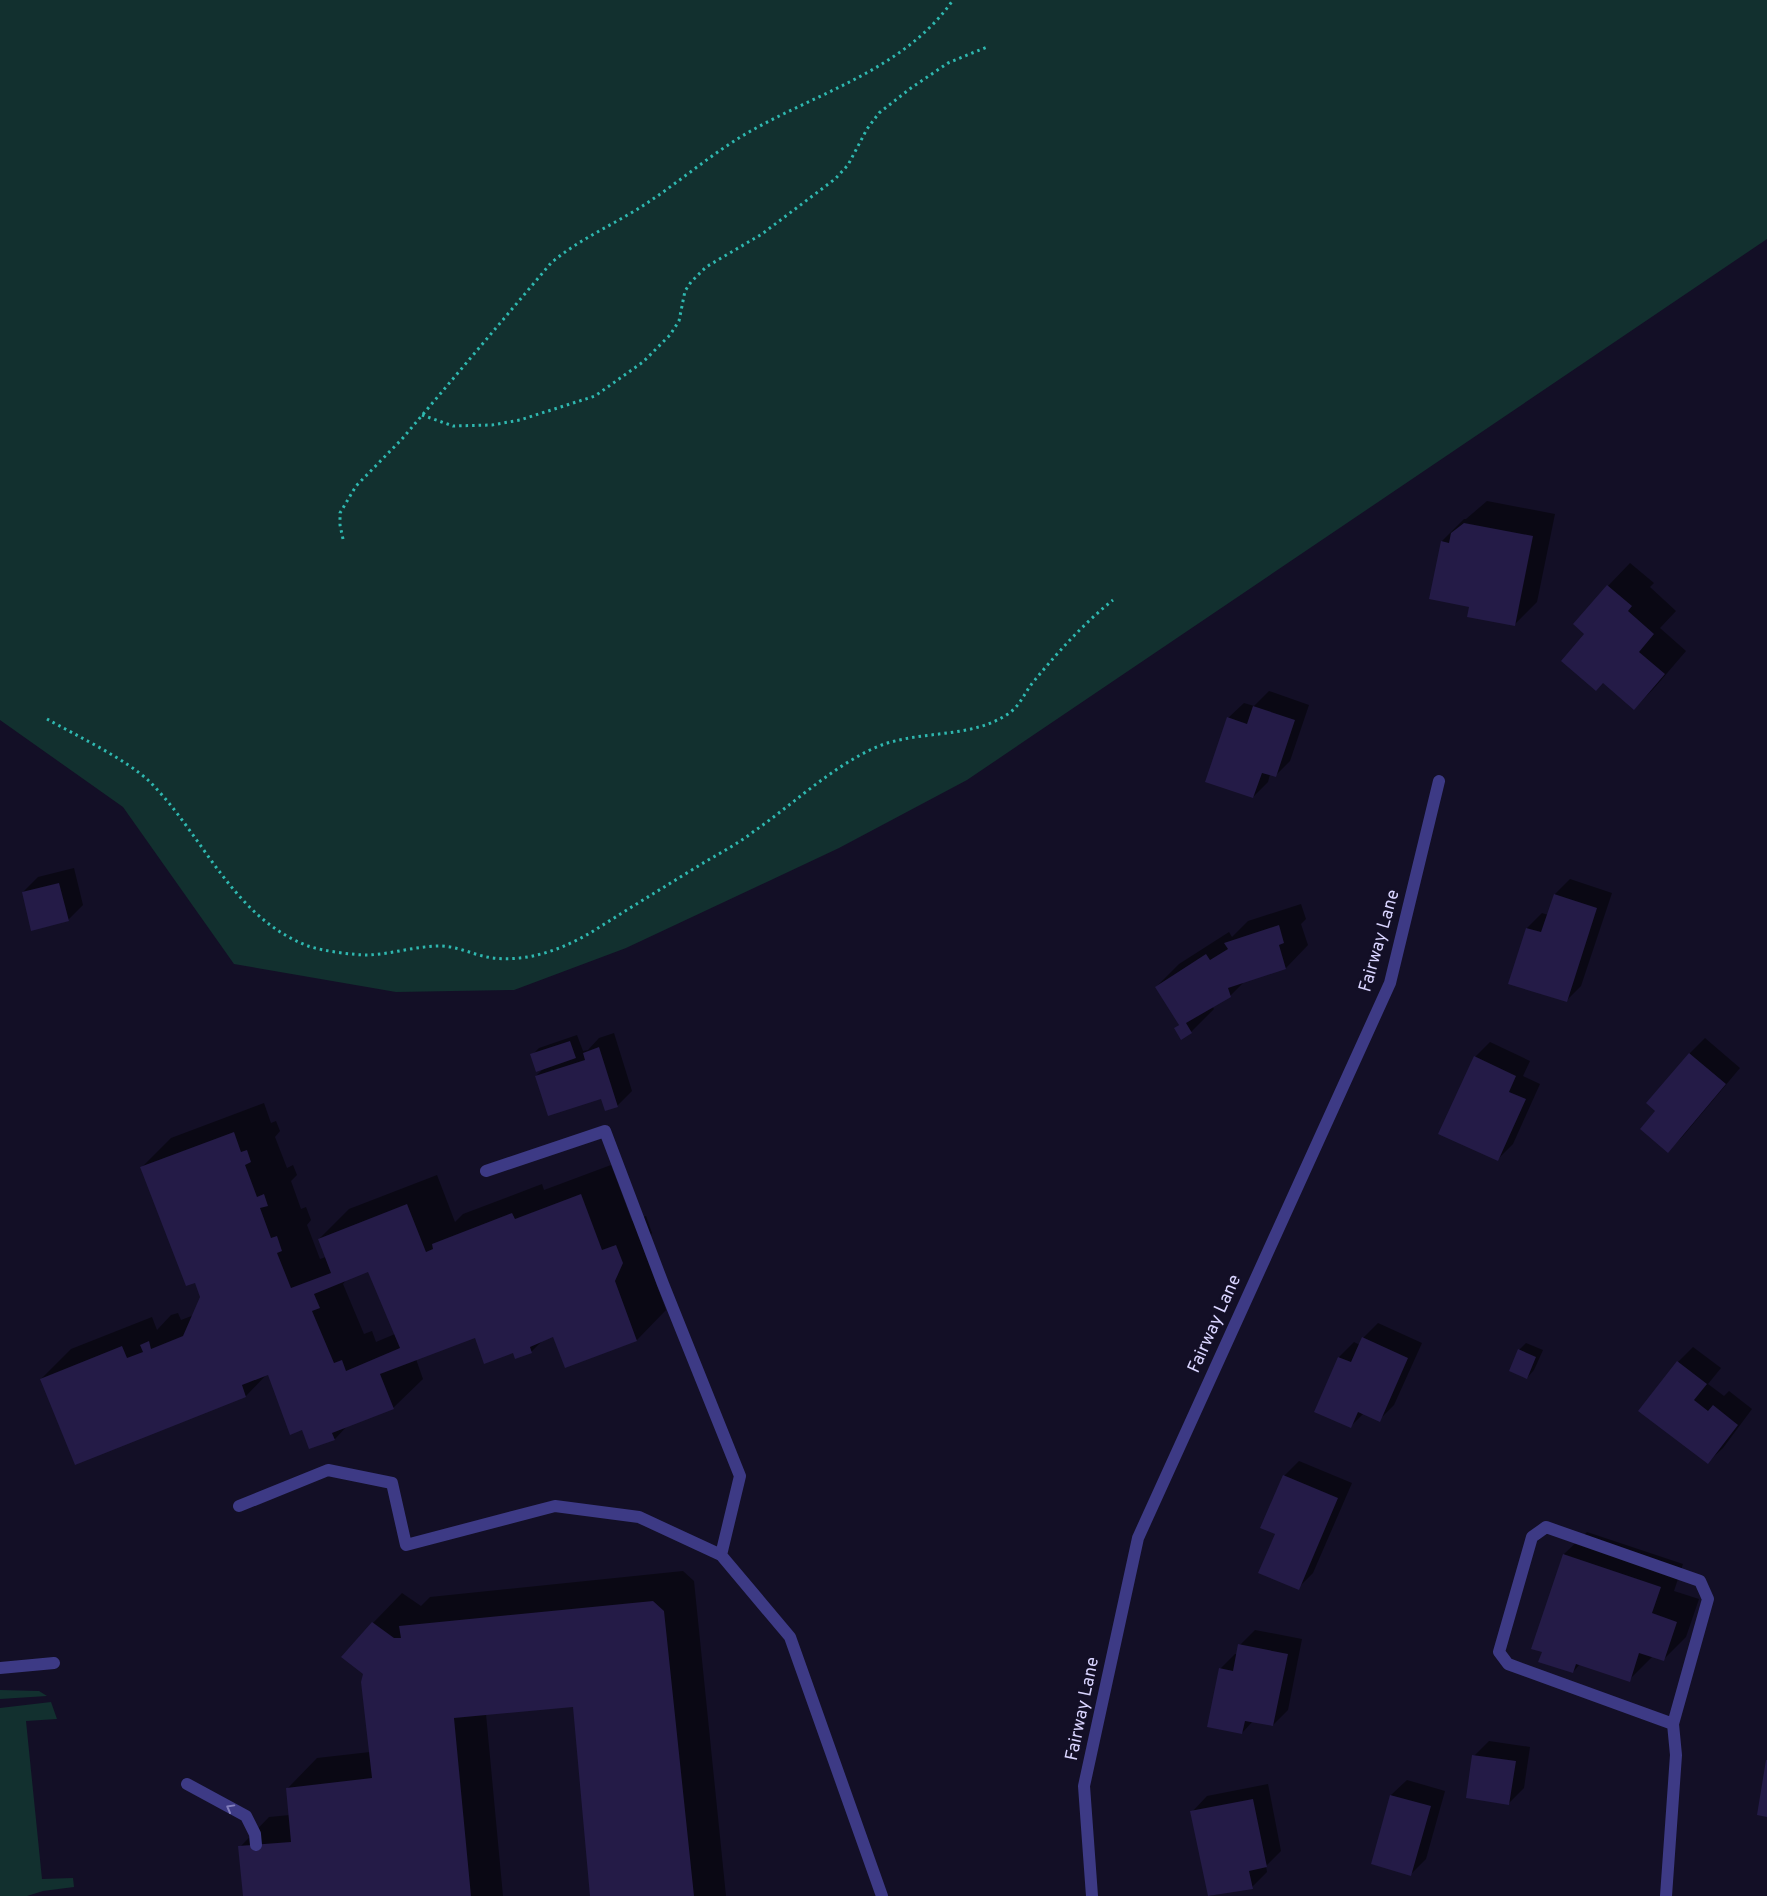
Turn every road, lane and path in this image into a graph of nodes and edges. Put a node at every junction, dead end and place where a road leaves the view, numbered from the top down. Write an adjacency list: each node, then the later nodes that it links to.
1 (953, 0): 3 (path)
2 (987, 47): 3 (path)
3 (422, 415): 4 (path)
4 (342, 539)
5 (1113, 600): 6 (path)
6 (47, 719)
7 (1439, 781): 17 (street, Fairway Lane)
8 (486, 1171): 10 (street)
9 (239, 1506): 10 (street)
10 (721, 1556): 16 (street)
11 (54, 1663): 12 (street)
12 (0, 1668)
13 (1673, 1724): 13 (street); 18 (street)
14 (187, 1784): 15 (street, one-way to 14)
15 (256, 1845)
16 (882, 1896)
17 (1092, 1896)
18 (1666, 1896)

